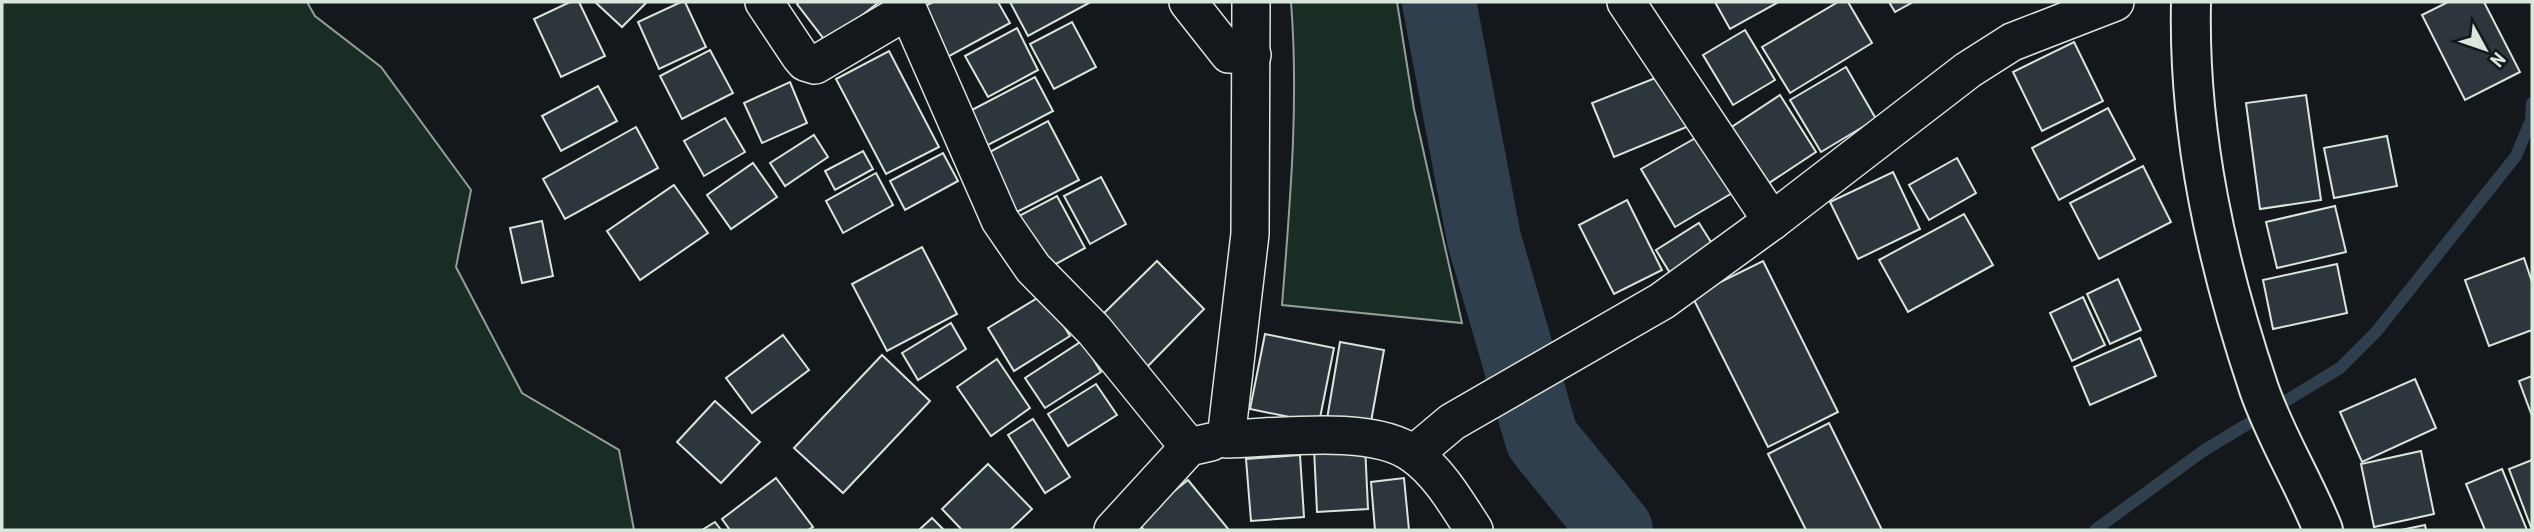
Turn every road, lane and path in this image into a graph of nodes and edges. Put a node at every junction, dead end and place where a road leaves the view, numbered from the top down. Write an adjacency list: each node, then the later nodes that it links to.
1 (764, 2): 7 (street)
2 (1188, 2): 8 (street)
3 (1251, 2): 8 (street)
4 (1626, 2): 9 (street)
5 (2115, 2): 9 (street)
6 (2191, 2): 15 (street)
7 (914, 6): 11 (street)
8 (1252, 55): 10 (street)
9 (1772, 221): 12 (street)
10 (1226, 439): 11 (street); 12 (street)
11 (1189, 447): 13 (street)
12 (1414, 454): 14 (street)
13 (1113, 530)
14 (1474, 530)
15 (2323, 530)

